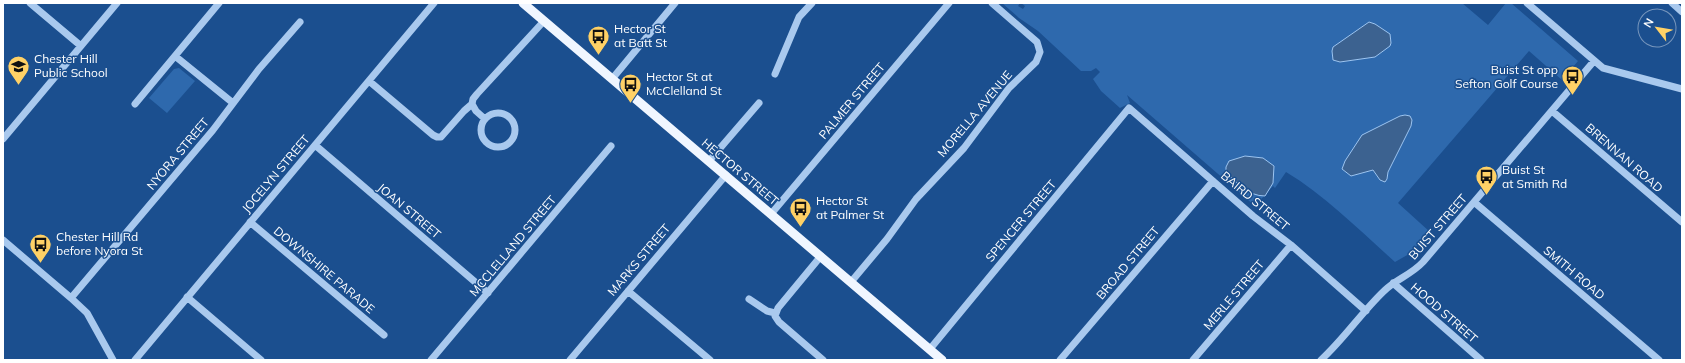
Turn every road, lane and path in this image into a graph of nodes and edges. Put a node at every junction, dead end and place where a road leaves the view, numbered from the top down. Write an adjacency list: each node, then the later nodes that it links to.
1 (30, 3): 15 (street)
2 (117, 3): 15 (street)
3 (219, 3): 16 (street)
4 (434, 3): 20 (street, JOCELYN STREET)
5 (523, 3): 13 (main road, HECTOR STREET)
6 (676, 3): 19 (street)
7 (812, 3): 18 (street)
8 (949, 3): 36 (street, PALMER STREET)
9 (992, 3): 42 (street, MORELLA AVENUE)
10 (1527, 3): 17 (street)
11 (1672, 3): 12 (street)
12 (1682, 12)
13 (544, 21): 19 (main road, HECTOR STREET); 25 (street)
14 (300, 22): 22 (street, NYORA STREET)
15 (81, 46): 29 (street)
16 (175, 56): 22 (street); 24 (street)
17 (1594, 61): 21 (street); 27 (street, BUIST STREET)
18 (775, 74)
19 (612, 79): 32 (main road, HECTOR STREET)
20 (369, 81): 25 (street); 30 (street, JOCELYN STREET)
21 (1680, 86)
22 (233, 103): 47 (street, NYORA STREET)
23 (759, 103): 32 (street)
24 (135, 104)
25 (472, 104): 28 (street)
26 (1129, 108): 34 (street, BAIRD STREET); 52 (street, SPENCER STREET)
27 (1552, 111): 35 (street, BUIST STREET); 38 (street, BRENNAN ROAD)
28 (484, 119): 28 (street)
29 (3, 139)
30 (315, 145): 37 (street, JOCELYN STREET); 45 (street, JOAN STREET)
31 (611, 146): 45 (street, MCCLELLAND STREET)
32 (709, 161): 33 (main road, HECTOR STREET)
33 (726, 175): 36 (main road, HECTOR STREET); 44 (street, MARKS STREET)
34 (1213, 181): 40 (street, BAIRD STREET); 61 (street, BROAD STREET)
35 (1474, 202): 43 (street, BUIST STREET); 65 (street, SMITH ROAD)
36 (771, 214): 41 (main road, HECTOR STREET)
37 (250, 222): 46 (street, JOCELYN STREET); 51 (street, DOWNSHIRE PARADE)
38 (1682, 222)
39 (3, 240): 47 (street)
40 (1291, 245): 49 (street, BAIRD STREET); 62 (street, MERLE STREET)
41 (821, 256): 42 (main road, HECTOR STREET); 50 (street)
42 (851, 282): 52 (main road, HECTOR STREET)
43 (1393, 283): 49 (street, BUIST STREET); 64 (street, HOOD STREET)
44 (628, 291): 57 (street, MARKS STREET); 58 (street)
45 (488, 293): 56 (street, MCCLELLAND STREET)
46 (187, 297): 54 (street, JOCELYN STREET); 55 (street)
47 (71, 298): 53 (street)
48 (749, 299): 50 (street)
49 (1366, 311): 63 (street, BUIST STREET)
50 (775, 313): 59 (street)
51 (384, 335)
52 (930, 349): 60 (main road, HECTOR STREET)
53 (114, 360)
54 (135, 360)
55 (261, 360)
56 (431, 360)
57 (570, 360)
58 (710, 360)
59 (823, 360)
60 (942, 360)
61 (1060, 360)
62 (1193, 360)
63 (1321, 360)
64 (1481, 360)
65 (1659, 360)

